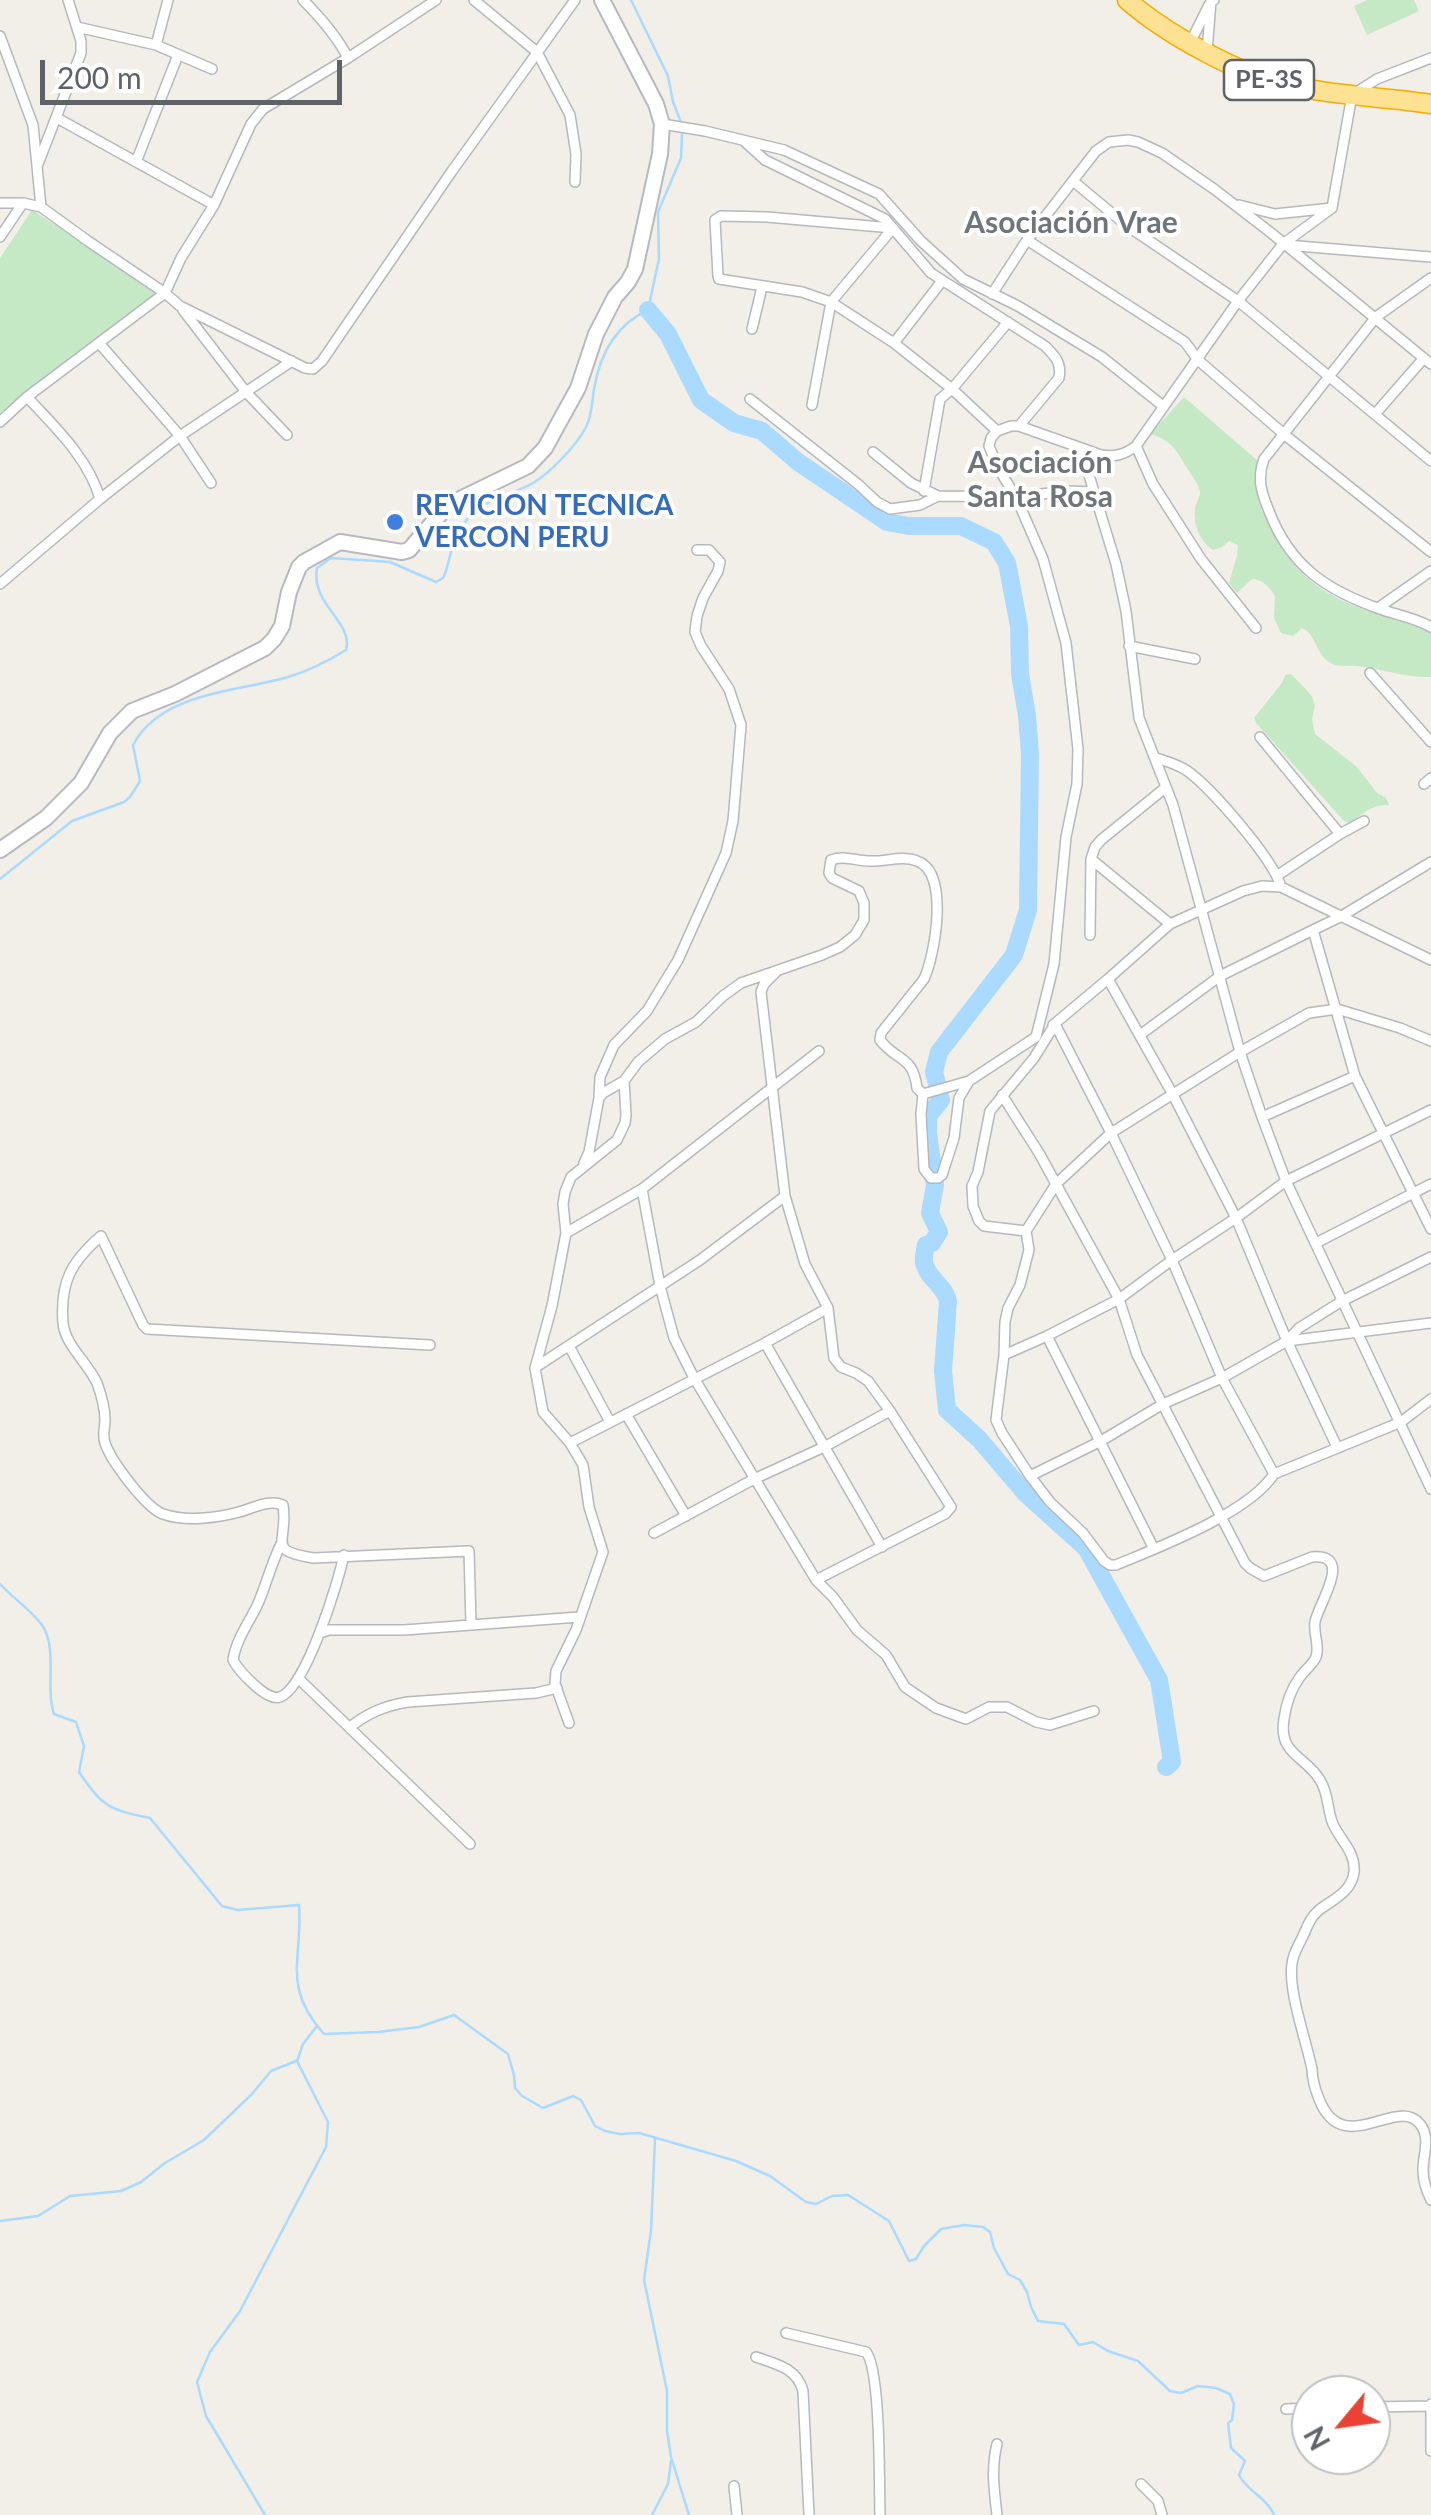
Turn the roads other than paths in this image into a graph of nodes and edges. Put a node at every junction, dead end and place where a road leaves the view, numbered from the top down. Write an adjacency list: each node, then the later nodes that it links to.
1 (68, 0): 10 (street)
2 (168, 0): 12 (street)
3 (303, 0): 16 (street)
4 (436, 0): 16 (street)
5 (474, 0): 14 (street)
6 (575, 0): 14 (street)
7 (602, 0): 23 (street)
8 (1127, 0): 13 (highway, PE-3S)
9 (1212, 0): 13 (street); 13 (street)
10 (77, 27): 12 (street); 22 (street)
11 (0, 36): 26 (street)
12 (156, 45): 15 (street)
13 (1199, 48): 20 (highway, PE-3S)
14 (538, 52): 28 (street); 54 (street)
15 (178, 54): 18 (street); 25 (street)
16 (348, 58): 32 (street)
17 (1431, 58): 19 (street)
18 (212, 69)
19 (1376, 87): 20 (highway, PE-3S); 21 (highway, PE-3S)
20 (1352, 95): 34 (street)
21 (1431, 104)
22 (57, 118): 25 (street); 26 (street)
23 (662, 124): 24 (street); 96 (street)
24 (742, 140): 35 (street); 44 (street)
25 (136, 162): 32 (street)
26 (37, 167): 33 (street)
27 (1073, 181): 31 (street); 37 (street); 45 (street)
28 (575, 182)
29 (0, 203): 30 (street)
30 (23, 203): 33 (street); 36 (street)
31 (1234, 204): 34 (street); 38 (street)
32 (214, 205): 43 (street)
33 (41, 207): 43 (street)
34 (1332, 208): 38 (street)
35 (893, 228): 41 (street); 42 (street); 46 (street)
36 (0, 237)
37 (1027, 240): 44 (street); 53 (street)
38 (1283, 244): 39 (street); 45 (street); 48 (street)
39 (1431, 257)
40 (1431, 278): 48 (street)
41 (942, 281): 49 (street); 52 (street)
42 (762, 286): 46 (street); 50 (street)
43 (165, 293): 47 (street); 51 (street)
44 (992, 294): 62 (street)
45 (1238, 301): 53 (street); 56 (street)
46 (831, 302): 52 (street); 61 (street)
47 (180, 306): 54 (street); 58 (street)
48 (1376, 317): 55 (street); 56 (street)
49 (1008, 322): 57 (street); 65 (street)
50 (752, 329)
51 (99, 343): 59 (street); 69 (street)
52 (894, 343): 57 (street)
53 (1198, 360): 62 (street); 68 (street)
54 (292, 361): 58 (street)
55 (1428, 361): 63 (street)
56 (1330, 376): 63 (street); 68 (street)
57 (952, 389): 66 (street); 75 (street)
58 (246, 392): 67 (street); 69 (street)
59 (28, 397): 64 (street); 79 (street)
60 (750, 399): 77 (street)
61 (812, 405)
62 (1163, 406): 70 (street)
63 (1376, 413): 73 (street)
64 (0, 422)
65 (1019, 426): 66 (street); 71 (street)
66 (997, 431): 78 (street)
67 (287, 435)
68 (1285, 435): 81 (street); 84 (street)
69 (180, 436): 74 (street); 79 (street)
70 (1136, 446): 71 (street); 86 (street)
71 (1081, 448): 76 (street)
72 (873, 452): 75 (street)
73 (1431, 460)
74 (211, 483)
75 (924, 490): 77 (street)
76 (1094, 492): 78 (street); 87 (street)
77 (938, 496): 78 (street)
78 (1016, 497): 113 (street)
79 (100, 499): 83 (street)
80 (697, 550): 124 (street)
81 (1431, 552)
82 (1431, 571): 84 (street)
83 (0, 584)
84 (1378, 608): 85 (street)
85 (1431, 627)
86 (1256, 628)
87 (1129, 646): 88 (street); 92 (street)
88 (1195, 659)
89 (1370, 674): 91 (street)
90 (1260, 737): 95 (street)
91 (1431, 742)
92 (1156, 758): 93 (street); 99 (street)
93 (1165, 788): 97 (street); 101 (street)
94 (1364, 821): 95 (street)
95 (1340, 834): 99 (street)
96 (0, 850)
97 (1091, 859): 103 (street); 105 (street)
98 (1431, 862): 102 (street)
99 (1278, 875): 100 (street)
100 (1281, 887): 101 (street); 102 (street)
101 (1201, 910): 103 (street); 108 (street)
102 (1340, 917): 104 (street); 106 (street)
103 (1170, 924): 109 (street)
104 (1313, 930): 108 (street); 110 (street)
105 (1090, 935)
106 (1431, 960)
107 (779, 969): 118 (street); 120 (street); 122 (street)
108 (1220, 976): 112 (street); 116 (street)
109 (1108, 980): 111 (street); 112 (street)
110 (1337, 1009): 114 (street); 116 (street); 117 (street)
111 (1054, 1024): 113 (street); 123 (street); 127 (street)
112 (1140, 1035): 121 (street)
113 (1036, 1037): 119 (street)
114 (1431, 1041)
115 (820, 1051): 120 (street)
116 (1240, 1052): 121 (street); 126 (street)
117 (1355, 1076): 126 (street); 128 (street)
118 (624, 1081): 124 (street); 129 (street)
119 (968, 1081): 122 (street); 122 (street)
120 (772, 1086): 133 (street); 135 (street)
121 (1172, 1093): 127 (street); 136 (street)
122 (923, 1094)
123 (1002, 1096): 131 (street); 138 (street)
124 (599, 1098): 129 (street)
125 (1431, 1110): 128 (street)
126 (1262, 1117): 130 (street)
127 (1111, 1132): 131 (street); 142 (street)
128 (1385, 1134): 130 (street); 134 (street)
129 (584, 1164): 139 (street)
130 (1286, 1180): 136 (street); 140 (street)
131 (1056, 1184): 138 (street); 144 (street)
132 (1431, 1184): 134 (street)
133 (642, 1188): 139 (street); 143 (street)
134 (1413, 1192): 137 (street); 140 (street)
135 (785, 1196): 143 (street); 146 (street)
136 (1236, 1218): 142 (street); 150 (street)
137 (1431, 1229)
138 (1026, 1231): 154 (street)
139 (566, 1232): 155 (street)
140 (1316, 1243): 145 (street)
141 (1431, 1257): 145 (street)
142 (1172, 1260): 144 (street); 157 (street)
143 (660, 1286): 153 (street); 156 (street)
144 (1119, 1299): 149 (street); 159 (street)
145 (1342, 1301): 148 (street); 150 (street)
146 (828, 1308): 151 (street); 160 (street)
147 (1431, 1323): 148 (street)
148 (1358, 1332): 150 (street); 163 (street)
149 (1046, 1336): 154 (street); 164 (street)
150 (1287, 1341): 157 (street); 166 (street)
151 (764, 1343): 156 (street); 167 (street)
152 (430, 1345): 175 (street)
153 (569, 1346): 155 (street); 162 (street)
154 (1004, 1355): 169 (street)
155 (535, 1368): 165 (street)
156 (694, 1378): 161 (street); 170 (street)
157 (1222, 1378): 159 (street); 168 (street)
158 (1431, 1399): 163 (street)
159 (1164, 1404): 164 (street); 173 (street)
160 (890, 1411): 167 (street); 176 (street)
161 (626, 1414): 162 (street); 172 (street)
162 (610, 1422): 165 (street)
163 (1401, 1422): 166 (street); 171 (street)
164 (1101, 1441): 169 (street); 177 (street)
165 (570, 1443): 180 (street)
166 (1338, 1447): 168 (street)
167 (824, 1448): 170 (street); 176 (street)
168 (1274, 1474): 173 (street)
169 (1030, 1476): 177 (street)
170 (754, 1479): 172 (street); 179 (street)
171 (1431, 1489)
172 (686, 1516): 174 (street)
173 (1220, 1517): 177 (street); 189 (street)
174 (654, 1533)
175 (281, 1544): 178 (street); 183 (street)
176 (882, 1547): 179 (street)
177 (1154, 1548)
178 (344, 1555): 181 (street); 182 (street)
179 (816, 1580): 185 (street)
180 (580, 1617): 181 (street); 184 (street)
181 (470, 1624): 182 (street)
182 (320, 1633): 183 (street)
183 (298, 1678): 187 (street)
184 (556, 1688): 186 (street); 187 (street)
185 (1094, 1710)
186 (569, 1723)
187 (350, 1728): 188 (street)
188 (470, 1844)
189 (1431, 2200)
190 (786, 2333): 202 (street)
191 (756, 2357): 201 (street)
192 (1430, 2405): 193 (street); 197 (street)
193 (1391, 2406)
194 (1286, 2408): 195 (street)
195 (1291, 2408)
196 (997, 2444): 203 (street)
197 (1431, 2451)
198 (1142, 2484): 204 (street)
199 (734, 2486): 200 (street)
200 (737, 2515)
201 (809, 2515)
202 (880, 2515)
203 (997, 2515)
204 (1162, 2515)

